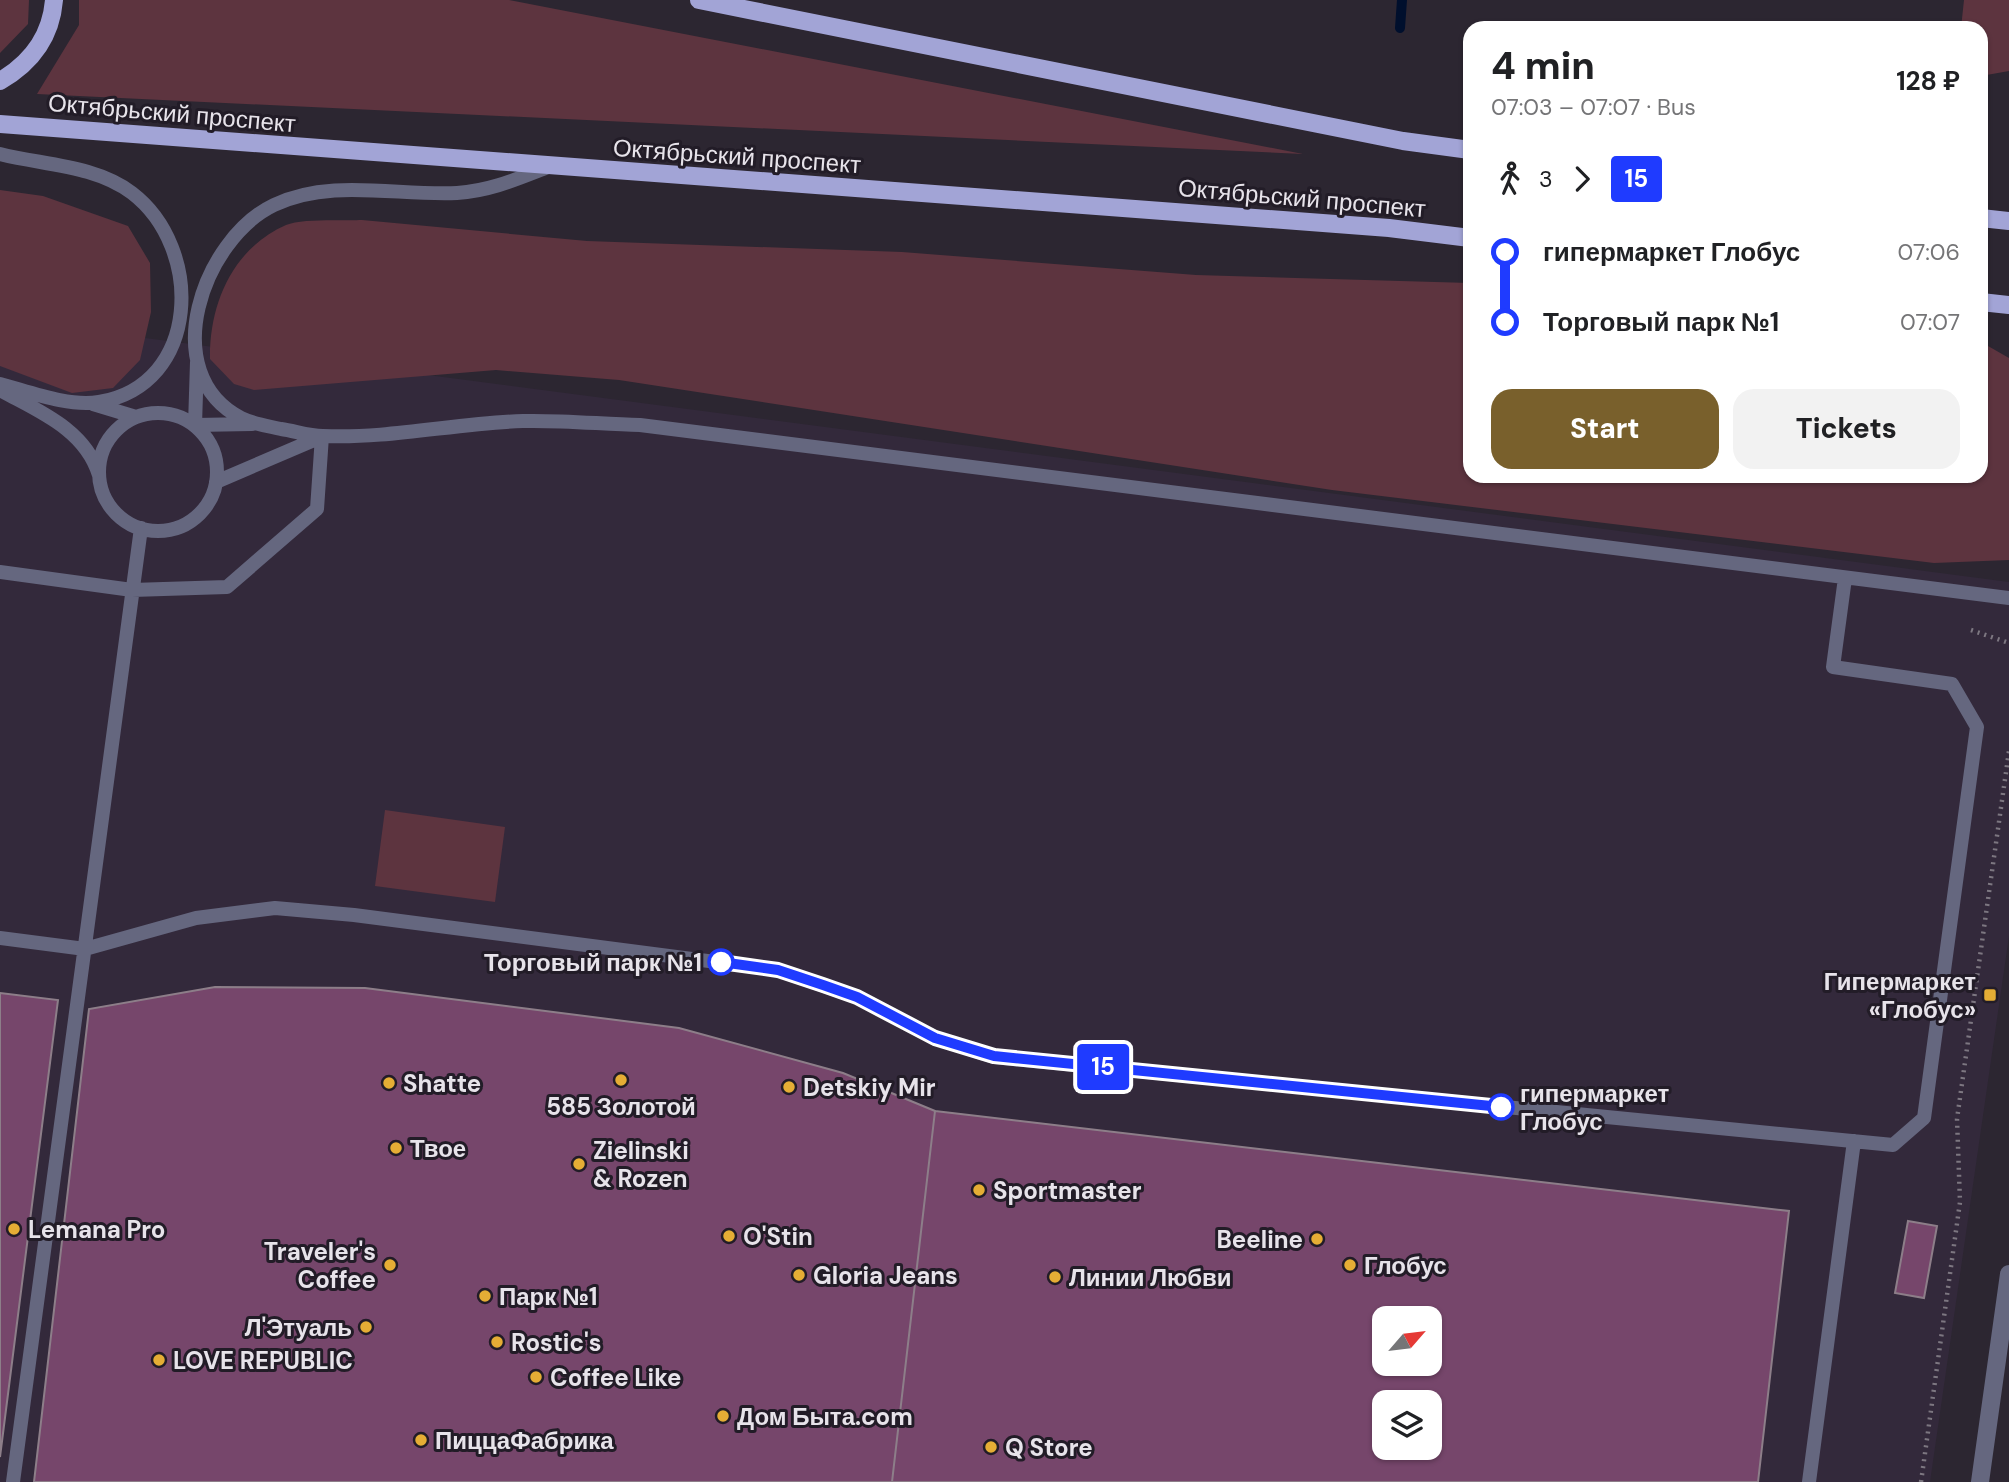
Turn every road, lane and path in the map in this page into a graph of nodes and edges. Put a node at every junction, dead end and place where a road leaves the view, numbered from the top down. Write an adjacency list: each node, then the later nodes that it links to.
1 (54, 0): 3 (main road)
2 (699, 0): 5 (main road)
3 (0, 81)
4 (0, 124): 7 (main road, Октябрьский проспект)
5 (1463, 149)
6 (0, 154): 15 (lane)
7 (548, 167): 10 (main road, Октябрьский проспект); 13 (lane)
8 (1988, 219): 9 (main road)
9 (2009, 221)
10 (1463, 237)
11 (1988, 303): 12 (main road)
12 (2009, 305)
13 (198, 356): 19 (lane); 20 (lane)
14 (0, 384): 17 (lane)
15 (136, 387): 17 (lane); 18 (lane)
16 (0, 390): 22 (lane)
17 (89, 402): 18 (lane)
18 (130, 415): 20 (lane); 22 (lane)
19 (257, 424): 20 (lane); 21 (lane)
20 (195, 425): 23 (lane)
21 (322, 436): 23 (lane); 26 (lane); 27 (lane)
22 (99, 476): 24 (lane)
23 (216, 482): 24 (lane)
24 (141, 528): 27 (lane)
25 (0, 572): 27 (lane)
26 (1845, 578): 28 (lane); 34 (lane)
27 (132, 590): 33 (lane)
28 (2009, 598)
29 (1971, 630): 30 (path)
30 (2009, 643)
31 (2009, 751): 38 (path)
32 (0, 938): 33 (lane)
33 (85, 949): 34 (lane); 36 (lane)
34 (1854, 1141): 37 (lane)
35 (2009, 1273): 39 (street)
36 (13, 1482)
37 (1809, 1482)
38 (1921, 1482)
39 (1980, 1482)

